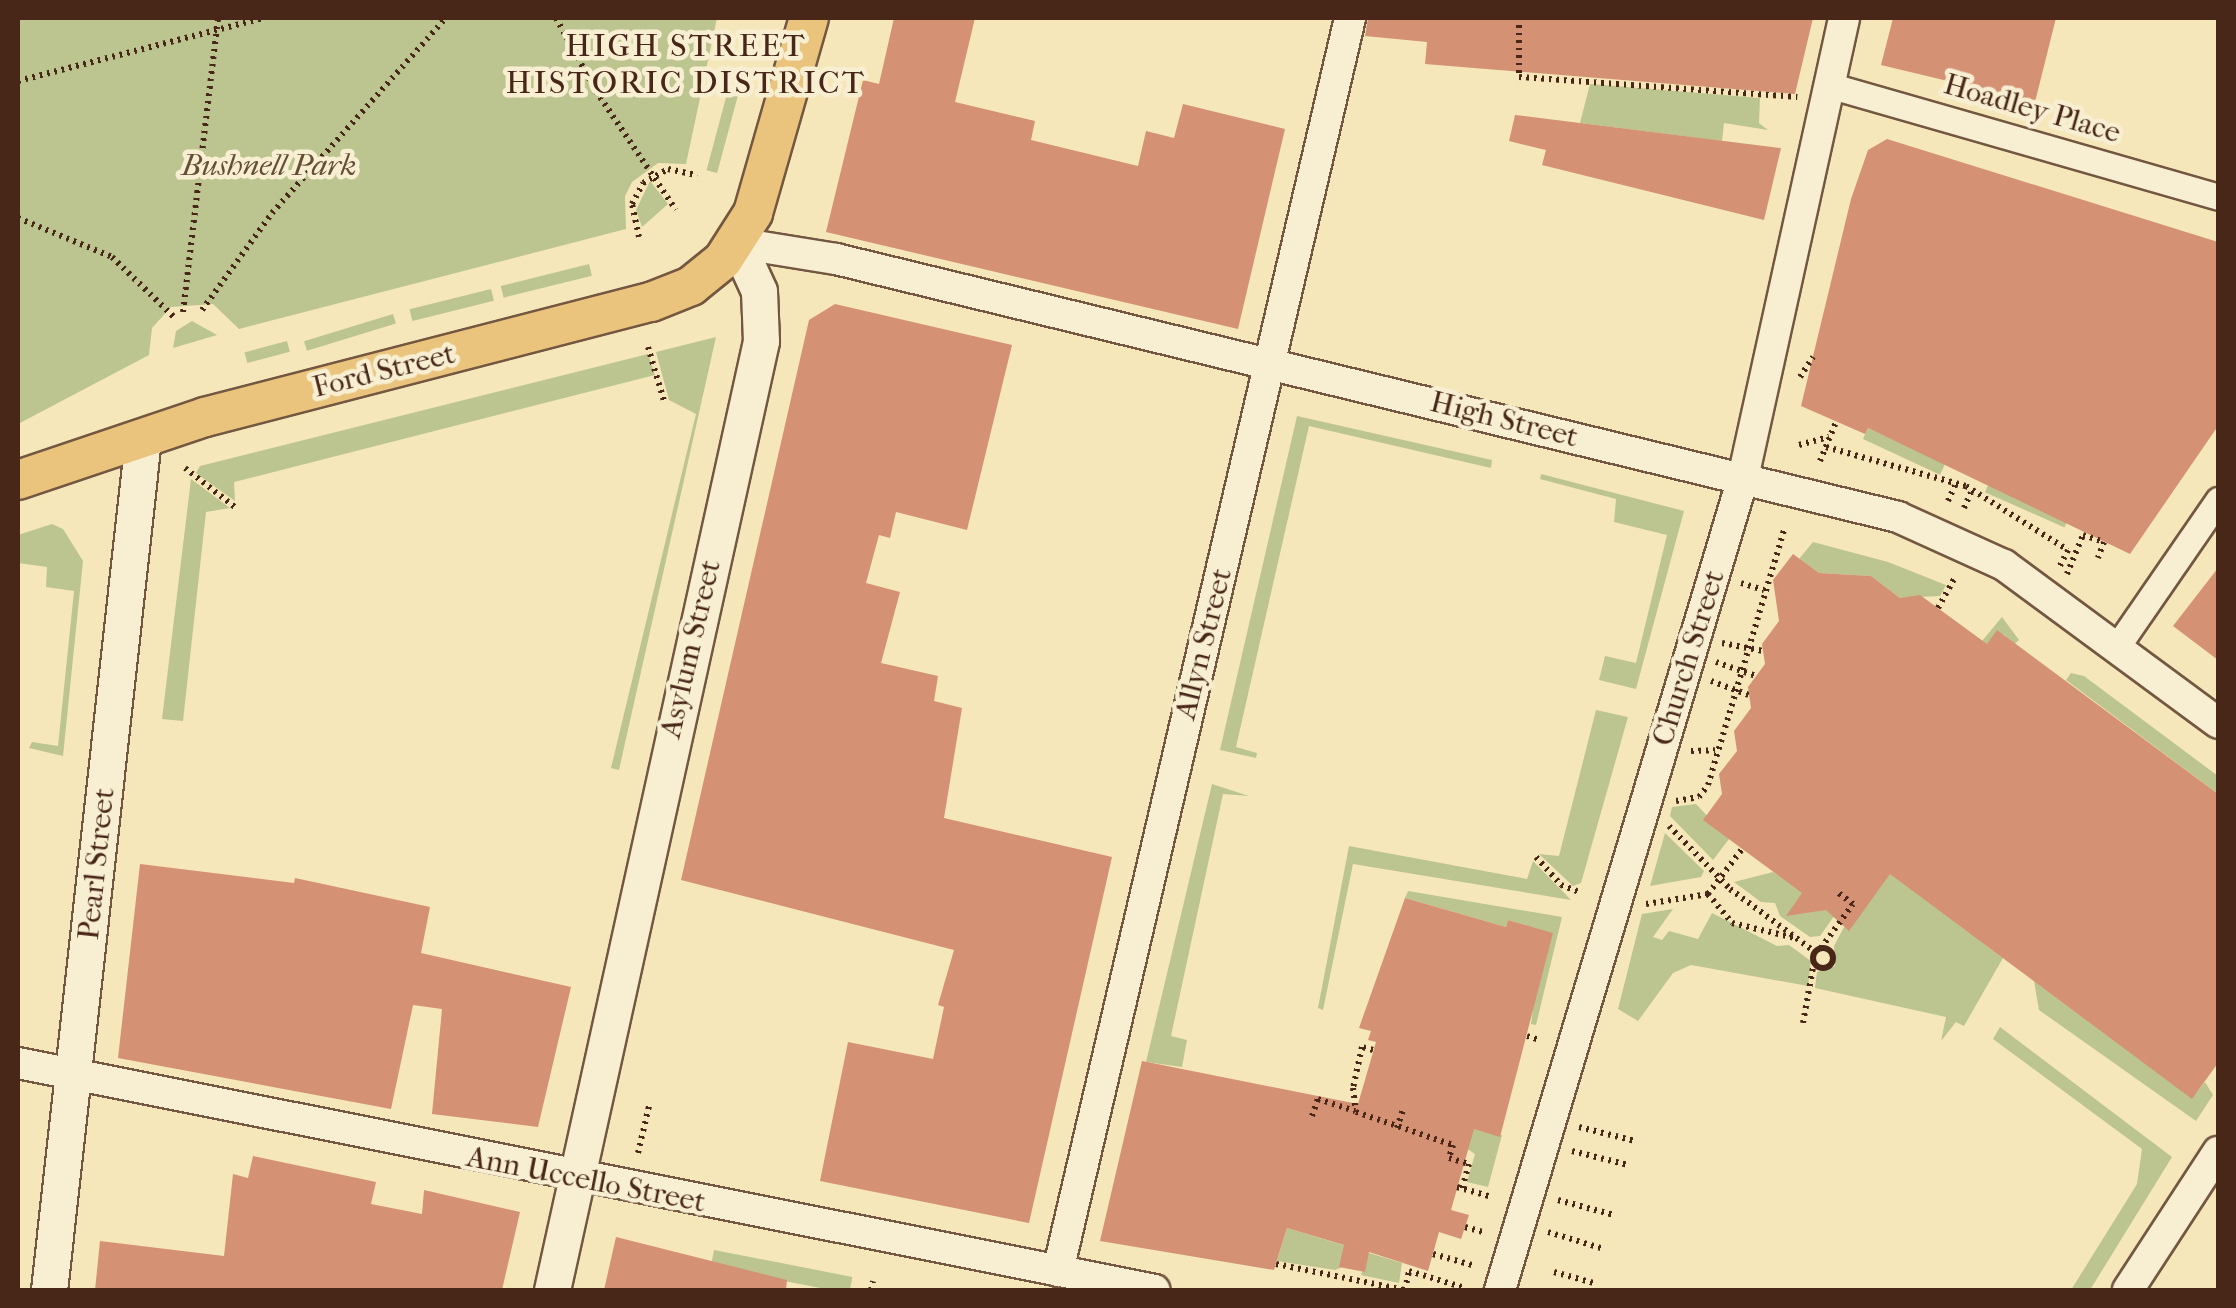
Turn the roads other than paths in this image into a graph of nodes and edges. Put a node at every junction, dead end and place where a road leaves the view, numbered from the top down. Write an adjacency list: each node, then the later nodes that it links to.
1 (808, 18): 6 (main road)
2 (1350, 18): 7 (street, Allyn Street)
3 (1844, 18): 4 (street, Church Street)
4 (1828, 85): 5 (street, Hoadley Place); 9 (street, Church Street)
5 (2218, 196)
6 (737, 243): 7 (street, High Street); 8 (main road, Ford Street); 17 (main road, Asylum Street)
7 (1274, 365): 9 (street, High Street); 18 (street, Allyn Street)
8 (143, 438): 10 (main road, Ford Street); 15 (main road, Pearl Street)
9 (1743, 478): 12 (street, High Street); 22 (street, Church Street)
10 (18, 480)
11 (2218, 500): 12 (street)
12 (2116, 648): 13 (street, High Street)
13 (2218, 723)
14 (18, 1063): 15 (street, Ann Uccello Street)
15 (75, 1074): 17 (street, Ann Uccello Street); 19 (main road, Pearl Street)
16 (2218, 1152): 23 (street)
17 (575, 1179): 18 (street, Ann Uccello Street); 20 (main road, Asylum Street)
18 (1058, 1271): 21 (street, Ann Uccello Street)
19 (49, 1290)
20 (552, 1290)
21 (1155, 1290)
22 (1500, 1290)
23 (2128, 1290)

